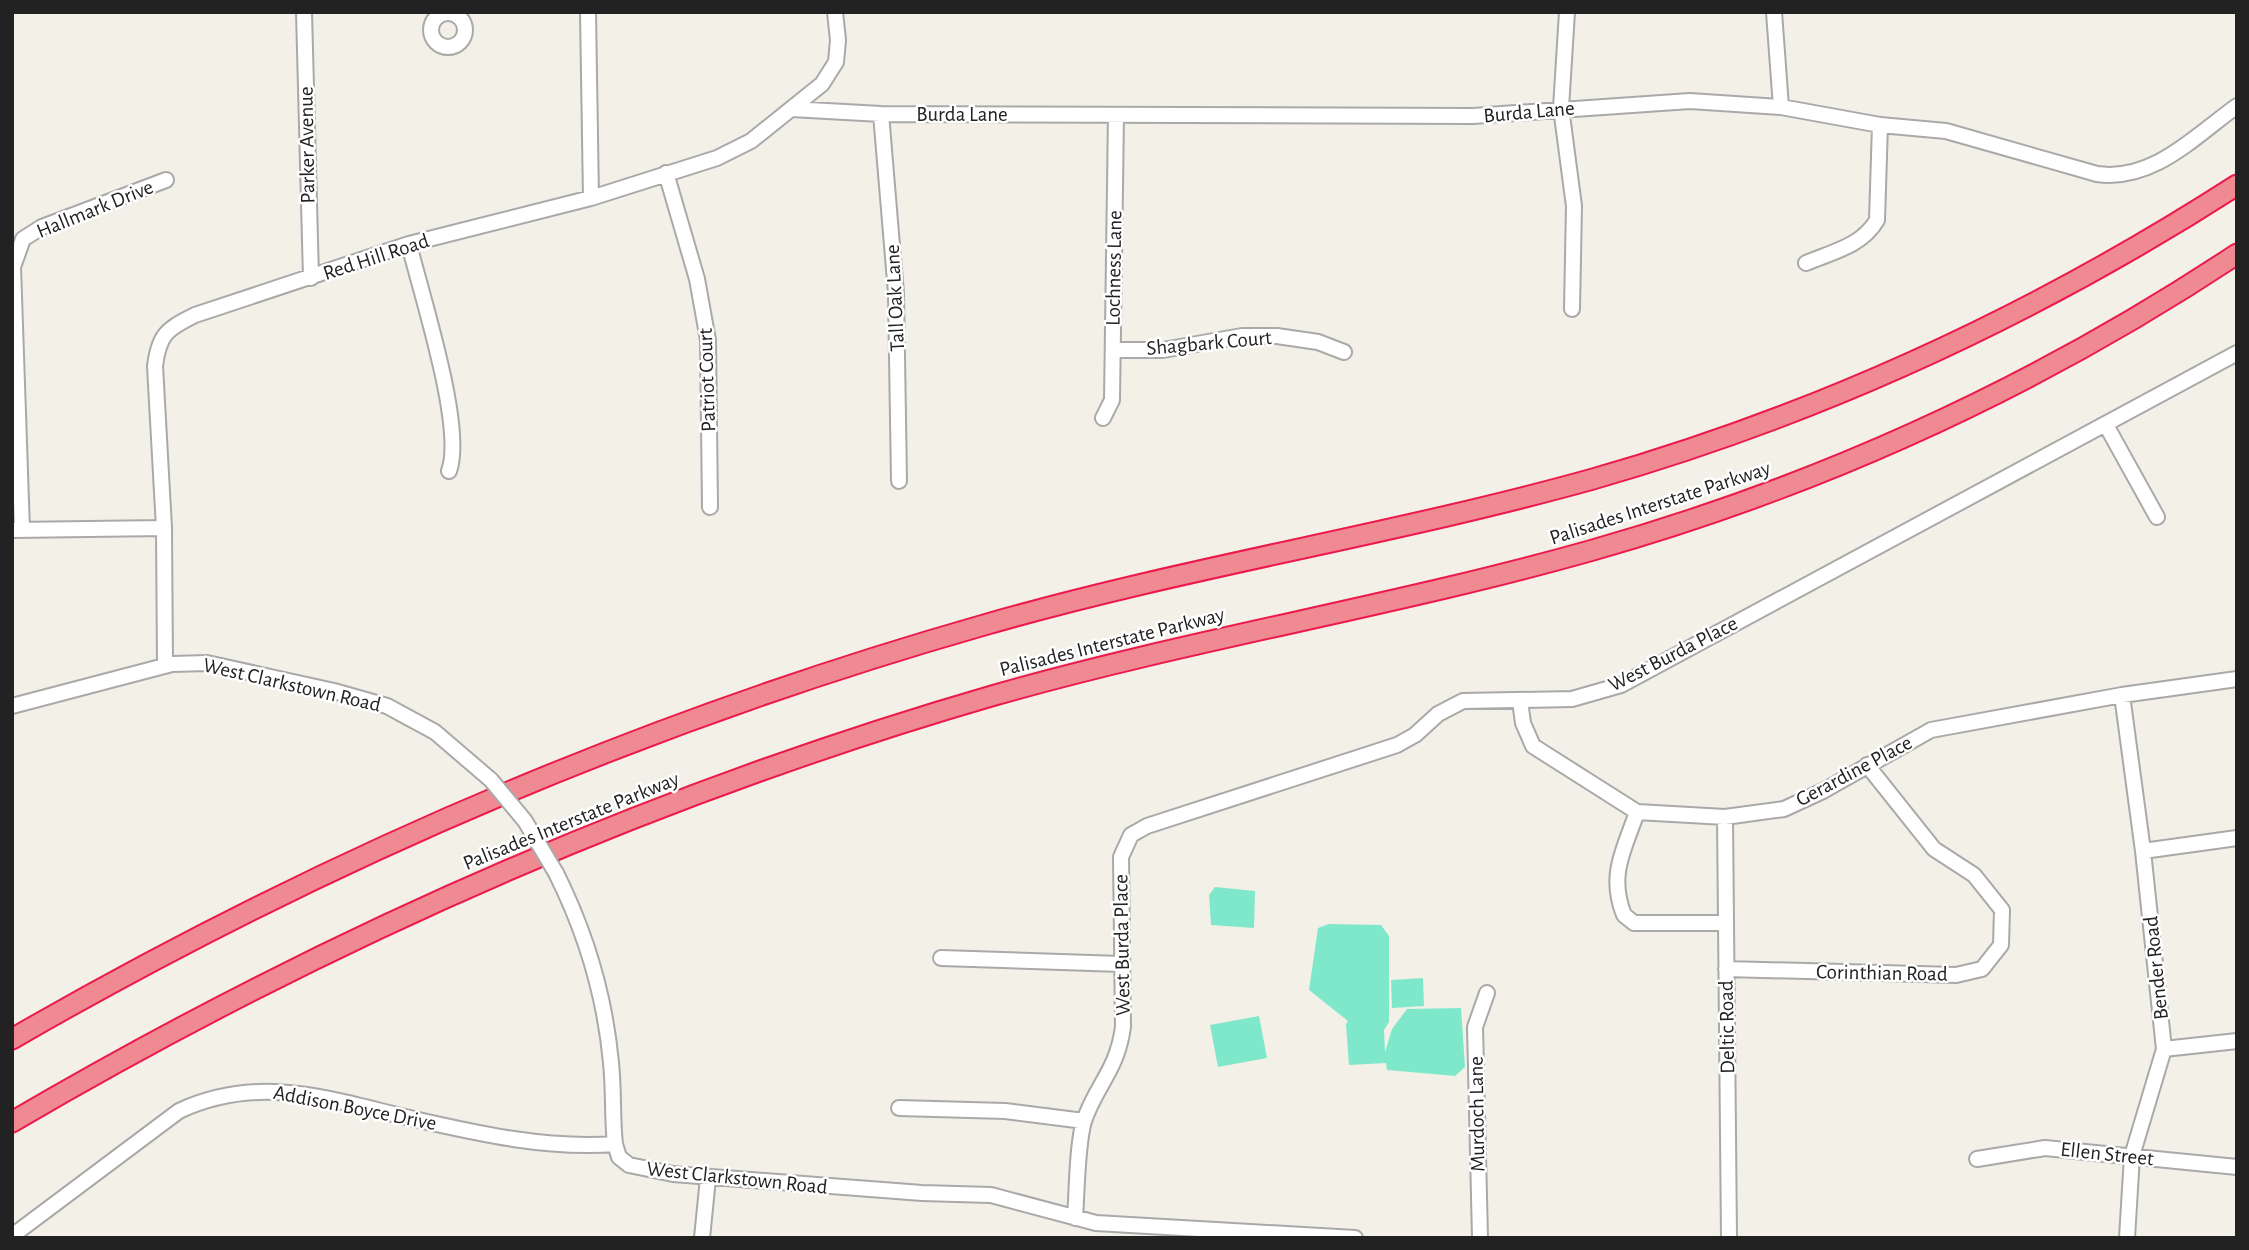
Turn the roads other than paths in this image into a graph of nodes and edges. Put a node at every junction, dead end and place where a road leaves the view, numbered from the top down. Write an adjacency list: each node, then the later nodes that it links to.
1 (304, 12): 20 (street, Parker Avenue)
2 (588, 12): 16 (street)
3 (835, 12): 9 (street, Red Hill Road)
4 (1567, 12): 8 (street)
5 (1774, 12): 7 (street)
6 (2237, 106): 12 (street, Burda Lane)
7 (1781, 107): 8 (street, Burda Lane); 12 (street, Burda Lane)
8 (1562, 108): 11 (street, Burda Lane); 21 (street)
9 (791, 109): 10 (street, Burda Lane); 13 (street, Red Hill Road)
10 (881, 114): 11 (street, Burda Lane); 28 (street, Tall Oak Lane)
11 (1116, 115): 22 (street, Lochness Lane)
12 (1880, 125): 19 (street)
13 (666, 173): 16 (street, Red Hill Road); 29 (street, Patriot Court)
14 (166, 180): 32 (street, Hallmark Drive)
15 (2237, 186): 48 (highway, Palisades Interstate Parkway)
16 (591, 198): 17 (street, Red Hill Road)
17 (409, 244): 20 (street, Red Hill Road); 27 (street)
18 (2237, 254): 53 (highway, Palisades Interstate Parkway)
19 (1806, 263)
20 (311, 278): 31 (street, Red Hill Road)
21 (1572, 309)
22 (1113, 350): 23 (street, Shagbark Court); 25 (street, Lochness Lane)
23 (1344, 352)
24 (2237, 354): 26 (street, West Burda Place)
25 (1102, 418)
26 (2106, 425): 30 (street); 36 (street, West Burda Place)
27 (449, 471)
28 (900, 481)
29 (709, 507)
30 (2157, 517)
31 (164, 528): 32 (street); 33 (street, Red Hill Road)
32 (17, 530)
33 (165, 665): 37 (street, West Clarkstown Road); 54 (street, West Clarkstown Road, bridge)
34 (2237, 679): 35 (street, Gerardine Place)
35 (2122, 695): 38 (street, Gerardine Place); 42 (street, Bender Road)
36 (1520, 701): 39 (street, Gerardine Place); 45 (street, West Burda Place)
37 (12, 706)
38 (1867, 765): 40 (street, Gerardine Place); 46 (street, Corinthian Road)
39 (1637, 812): 40 (street, Gerardine Place); 43 (street)
40 (1724, 817): 43 (street, Deltic Road)
41 (2237, 838): 42 (street)
42 (2143, 851): 50 (street, Bender Road)
43 (1726, 923): 46 (street, Deltic Road)
44 (941, 958): 45 (street)
45 (1121, 964): 52 (street, West Burda Place)
46 (1726, 968): 65 (street, Deltic Road)
47 (1488, 993): 64 (street, Murdoch Lane)
48 (12, 1039)
49 (2237, 1041): 50 (street)
50 (2164, 1049): 55 (street, Bender Road)
51 (899, 1108): 52 (street)
52 (1084, 1121): 59 (street, West Burda Place)
53 (12, 1122)
54 (615, 1144): 58 (street, West Clarkstown Road); 61 (street, Addison Boyce Drive)
55 (2132, 1156): 56 (street, Ellen Street); 57 (street, Ellen Street); 66 (street, Bender Road)
56 (1978, 1159)
57 (2237, 1167)
58 (708, 1178): 59 (street, West Clarkstown Road); 62 (street)
59 (1074, 1217): 60 (street, West Clarkstown Road)
60 (1203, 1233): 63 (street, West Clarkstown Road)
61 (12, 1237)
62 (702, 1238)
63 (1356, 1238)
64 (1480, 1238)
65 (1729, 1238)
66 (2127, 1238)

